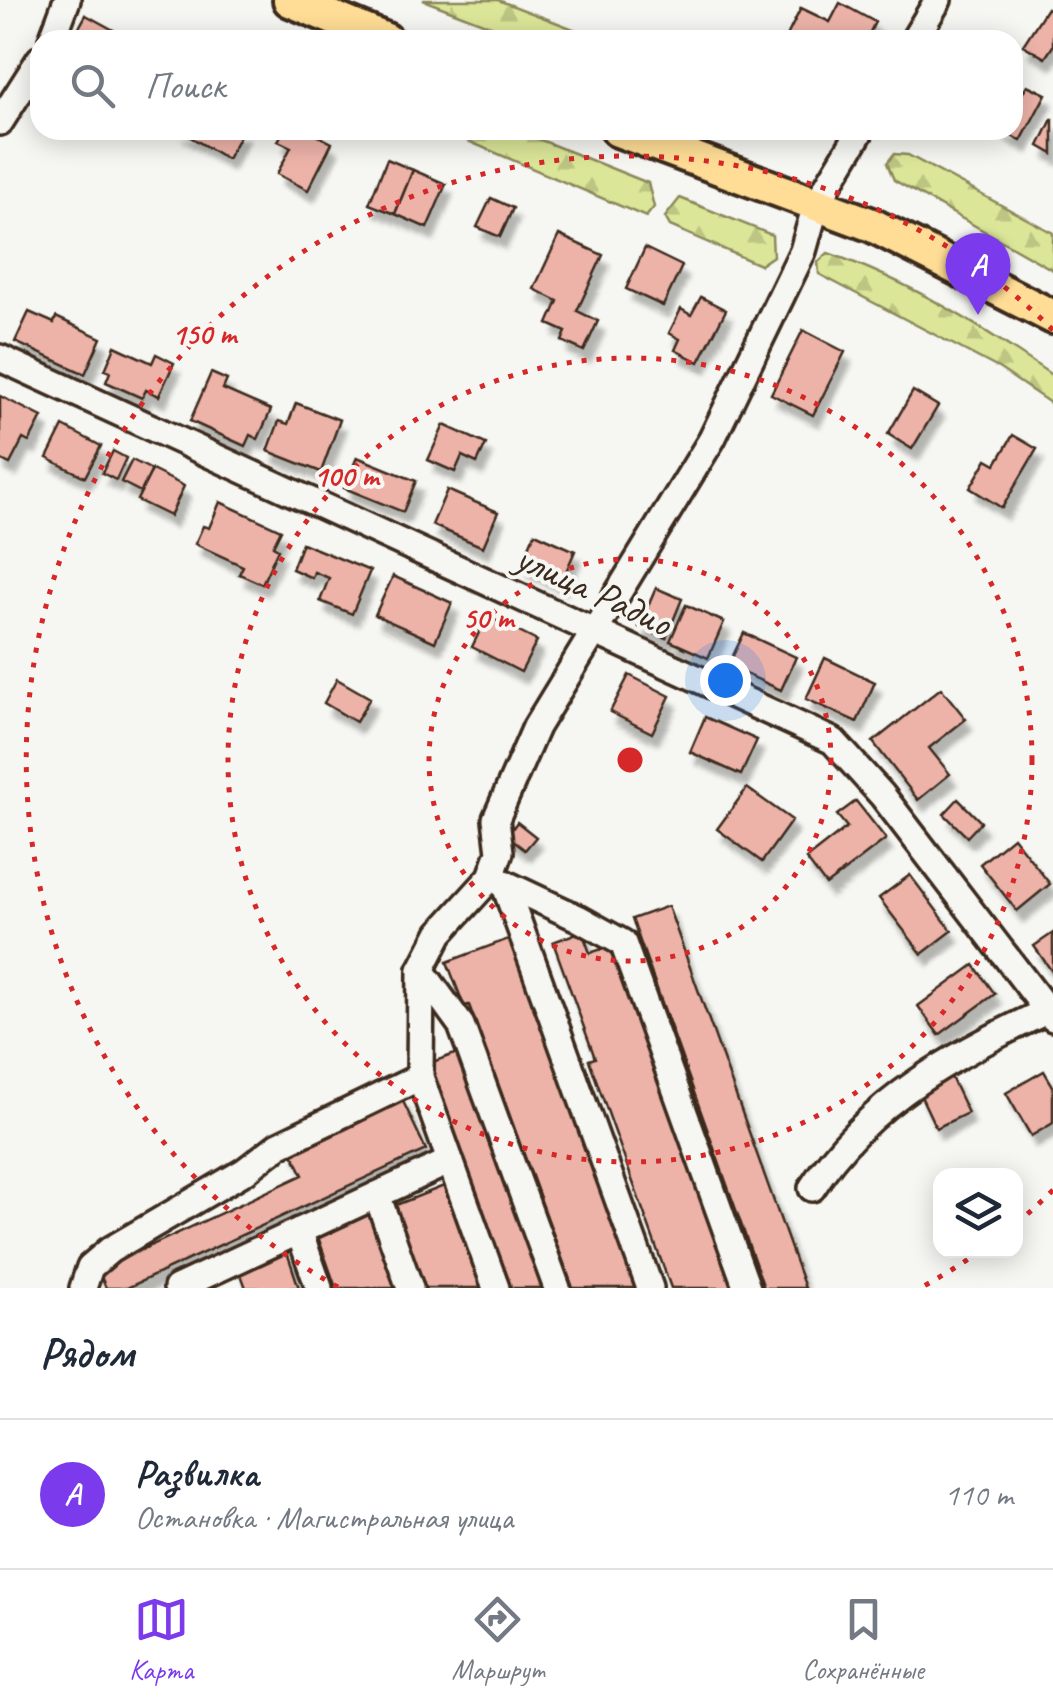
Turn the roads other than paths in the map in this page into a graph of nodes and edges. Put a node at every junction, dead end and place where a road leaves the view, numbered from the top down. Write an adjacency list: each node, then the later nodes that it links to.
1 (67, 0): 4 (street)
2 (290, 0): 5 (main road)
3 (938, 0): 6 (street)
4 (56, 30)
5 (362, 30)
6 (920, 30)
7 (30, 75): 8 (street)
8 (0, 122)
9 (644, 140): 11 (main road)
10 (855, 140): 11 (street)
11 (816, 205): 12 (main road); 16 (street)
12 (1002, 290): 13 (main road); 14 (main road)
13 (1053, 317)
14 (1053, 336)
15 (0, 358): 16 (street, улица Радио)
16 (593, 629): 17 (street); 19 (street, улица Радио)
17 (497, 880): 18 (street); 32 (street); 33 (street)
18 (421, 970): 20 (street); 31 (street)
19 (1052, 1012): 22 (street)
20 (420, 1076): 21 (street); 26 (street)
21 (450, 1161): 23 (street); 30 (street)
22 (812, 1188)
23 (377, 1195): 24 (street); 29 (street)
24 (299, 1232): 25 (street); 28 (street)
25 (228, 1277): 27 (street)
26 (83, 1288)
27 (176, 1288)
28 (319, 1288)
29 (410, 1288)
30 (496, 1288)
31 (557, 1288)
32 (650, 1288)
33 (747, 1288)

